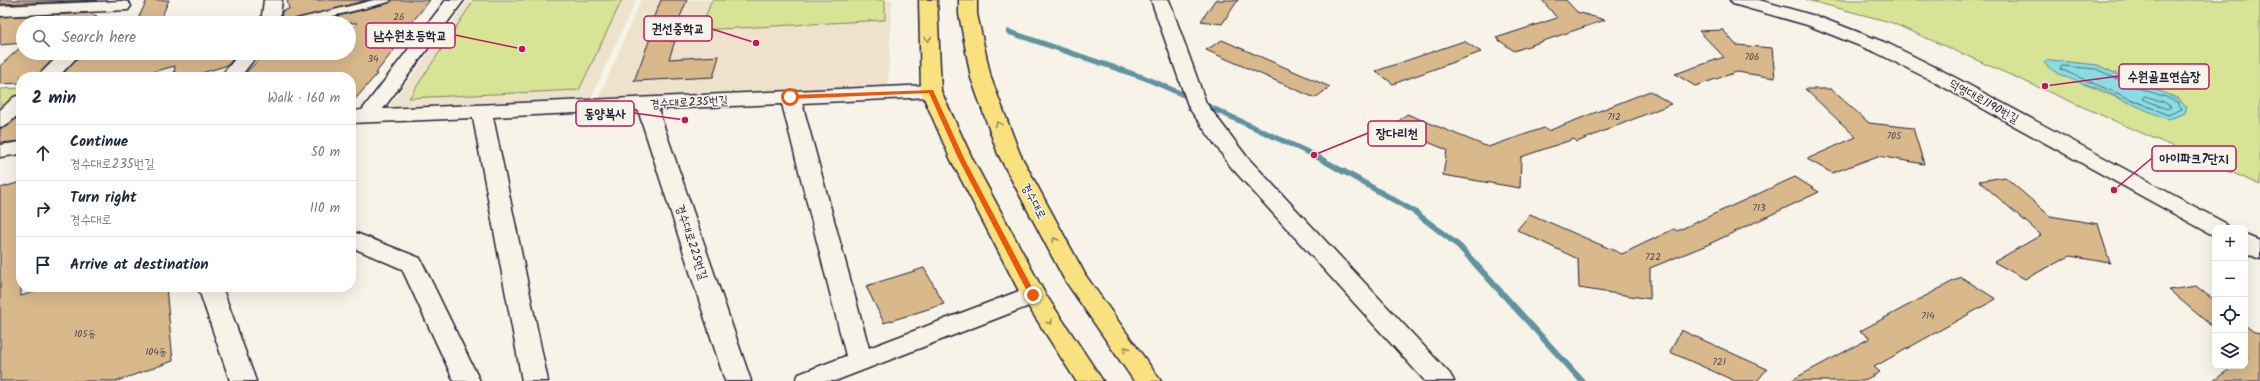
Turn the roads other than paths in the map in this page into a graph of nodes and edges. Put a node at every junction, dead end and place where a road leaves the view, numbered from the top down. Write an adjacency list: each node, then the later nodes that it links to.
1 (272, 0): 11 (street)
2 (386, 0): 12 (lane)
3 (455, 0): 22 (street)
4 (928, 0): 17 (main road, one-way to 17)
5 (968, 0): 39 (main road, 경수대로, one-way to 5)
6 (1160, 0): 40 (street)
7 (1739, 0): 26 (street, 덕영대로1190번길)
8 (125, 3): 9 (street); 10 (street)
9 (9, 11)
10 (111, 16)
11 (271, 16)
12 (321, 16)
13 (65, 60): 15 (street)
14 (244, 60): 16 (street)
15 (52, 72)
16 (234, 72)
17 (931, 91): 18 (street, 경수대로235번길); 31 (main road)
18 (790, 97): 19 (street, 경수대로235번길); 32 (street)
19 (646, 104): 21 (street, 경수대로235번길); 36 (street, 경수대로225번길)
20 (16, 106): 23 (street)
21 (482, 111): 22 (street, 경수대로235번길); 35 (street)
22 (359, 117)
23 (0, 121)
24 (16, 149): 25 (street)
25 (0, 151)
26 (2212, 225)
27 (356, 240): 34 (street)
28 (2248, 245): 29 (street)
29 (2260, 252)
30 (212, 292): 33 (street)
31 (1033, 295): 32 (street); 38 (main road, one-way to 38)
32 (860, 361): 37 (street)
33 (243, 381)
34 (468, 381)
35 (535, 381)
36 (738, 381)
37 (808, 381)
38 (1090, 381)
39 (1148, 381)
40 (1441, 381)

